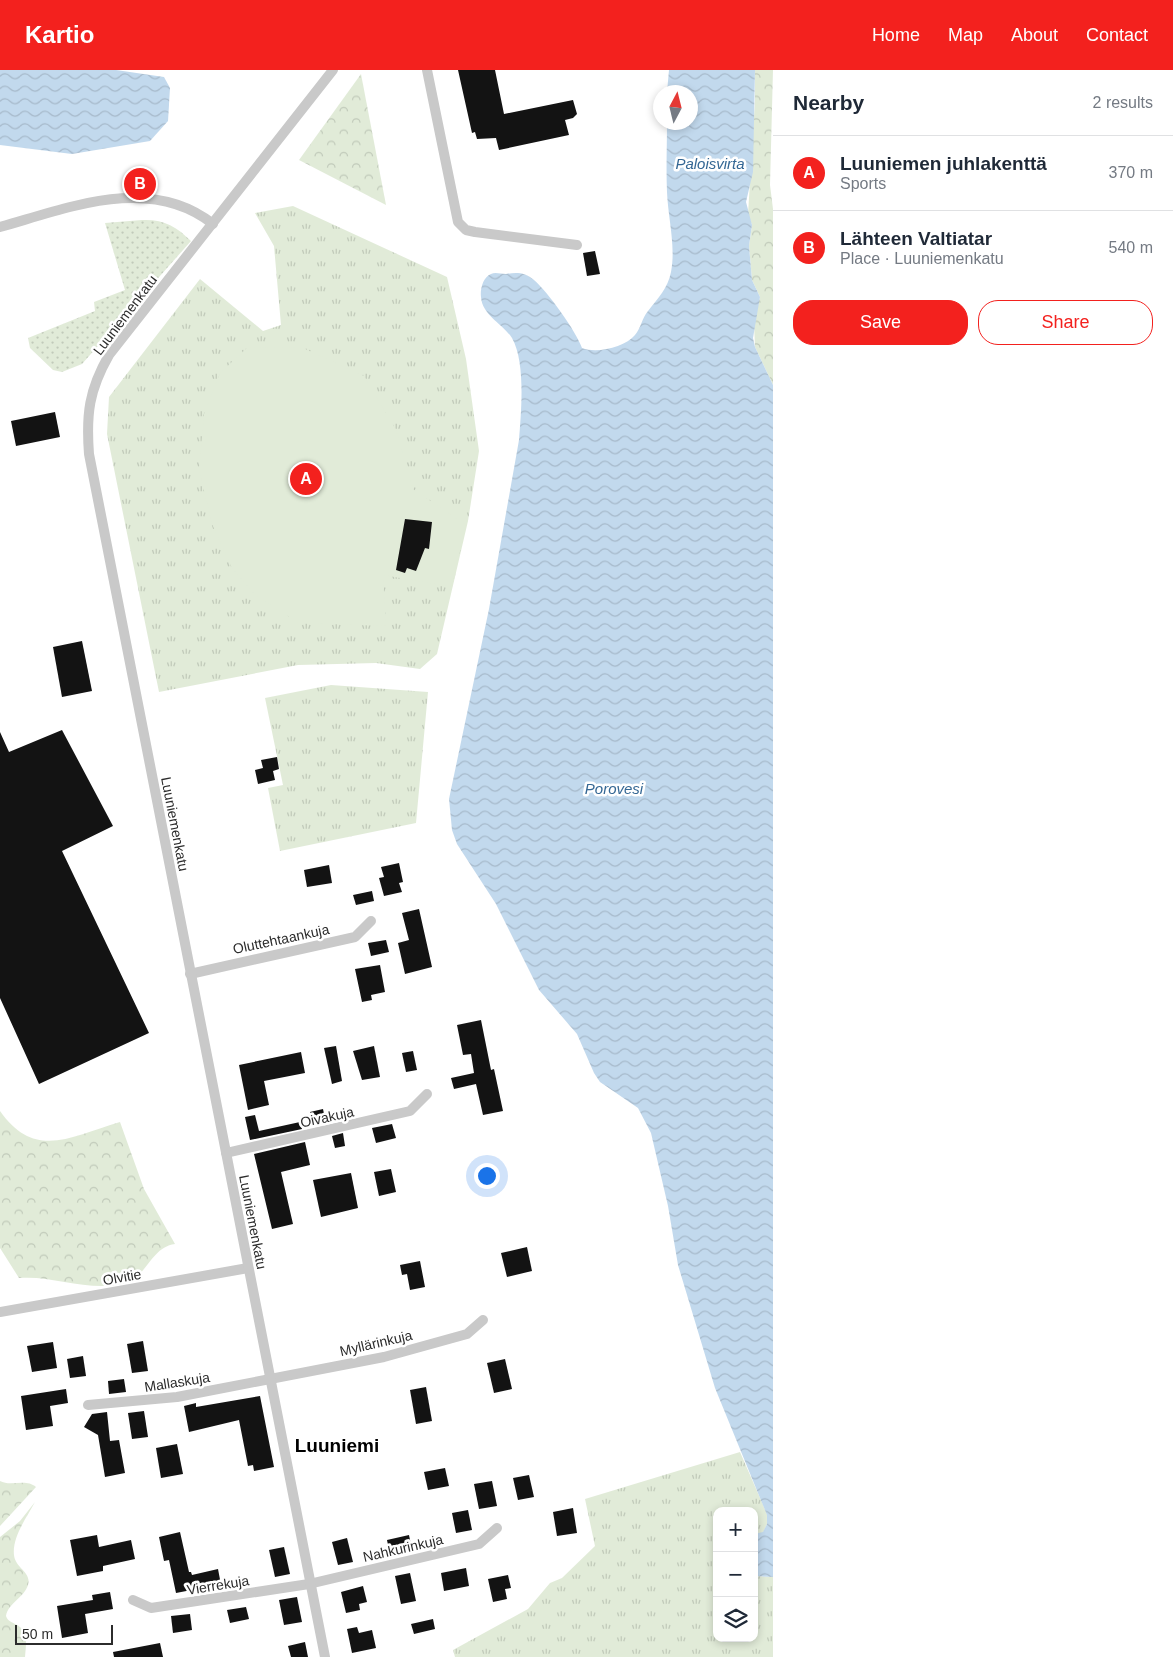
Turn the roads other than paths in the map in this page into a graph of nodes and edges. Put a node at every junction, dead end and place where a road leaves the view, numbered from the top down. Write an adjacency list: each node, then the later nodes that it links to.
1 (333, 70): 3 (street, Luuniemenkatu)
2 (427, 70): 5 (street)
3 (213, 224): 4 (street); 7 (street, Luuniemenkatu)
4 (0, 228)
5 (576, 246)
6 (371, 921): 7 (street, Oluttehtaankuja)
7 (190, 974): 9 (street, Luuniemenkatu)
8 (427, 1094): 9 (street, Oivakuja)
9 (226, 1153): 10 (street, Luuniemenkatu)
10 (248, 1268): 11 (street, Olvitie); 13 (street, Luuniemenkatu)
11 (0, 1312)
12 (483, 1320): 13 (street, Myllärinkuja)
13 (270, 1380): 14 (street, Mallaskuja); 16 (street, Luuniemenkatu)
14 (88, 1405)
15 (497, 1528): 16 (street, Nahkurinkuja)
16 (309, 1584): 17 (street, Vierrekuja); 18 (street, Luuniemenkatu)
17 (133, 1600)
18 (325, 1657)

